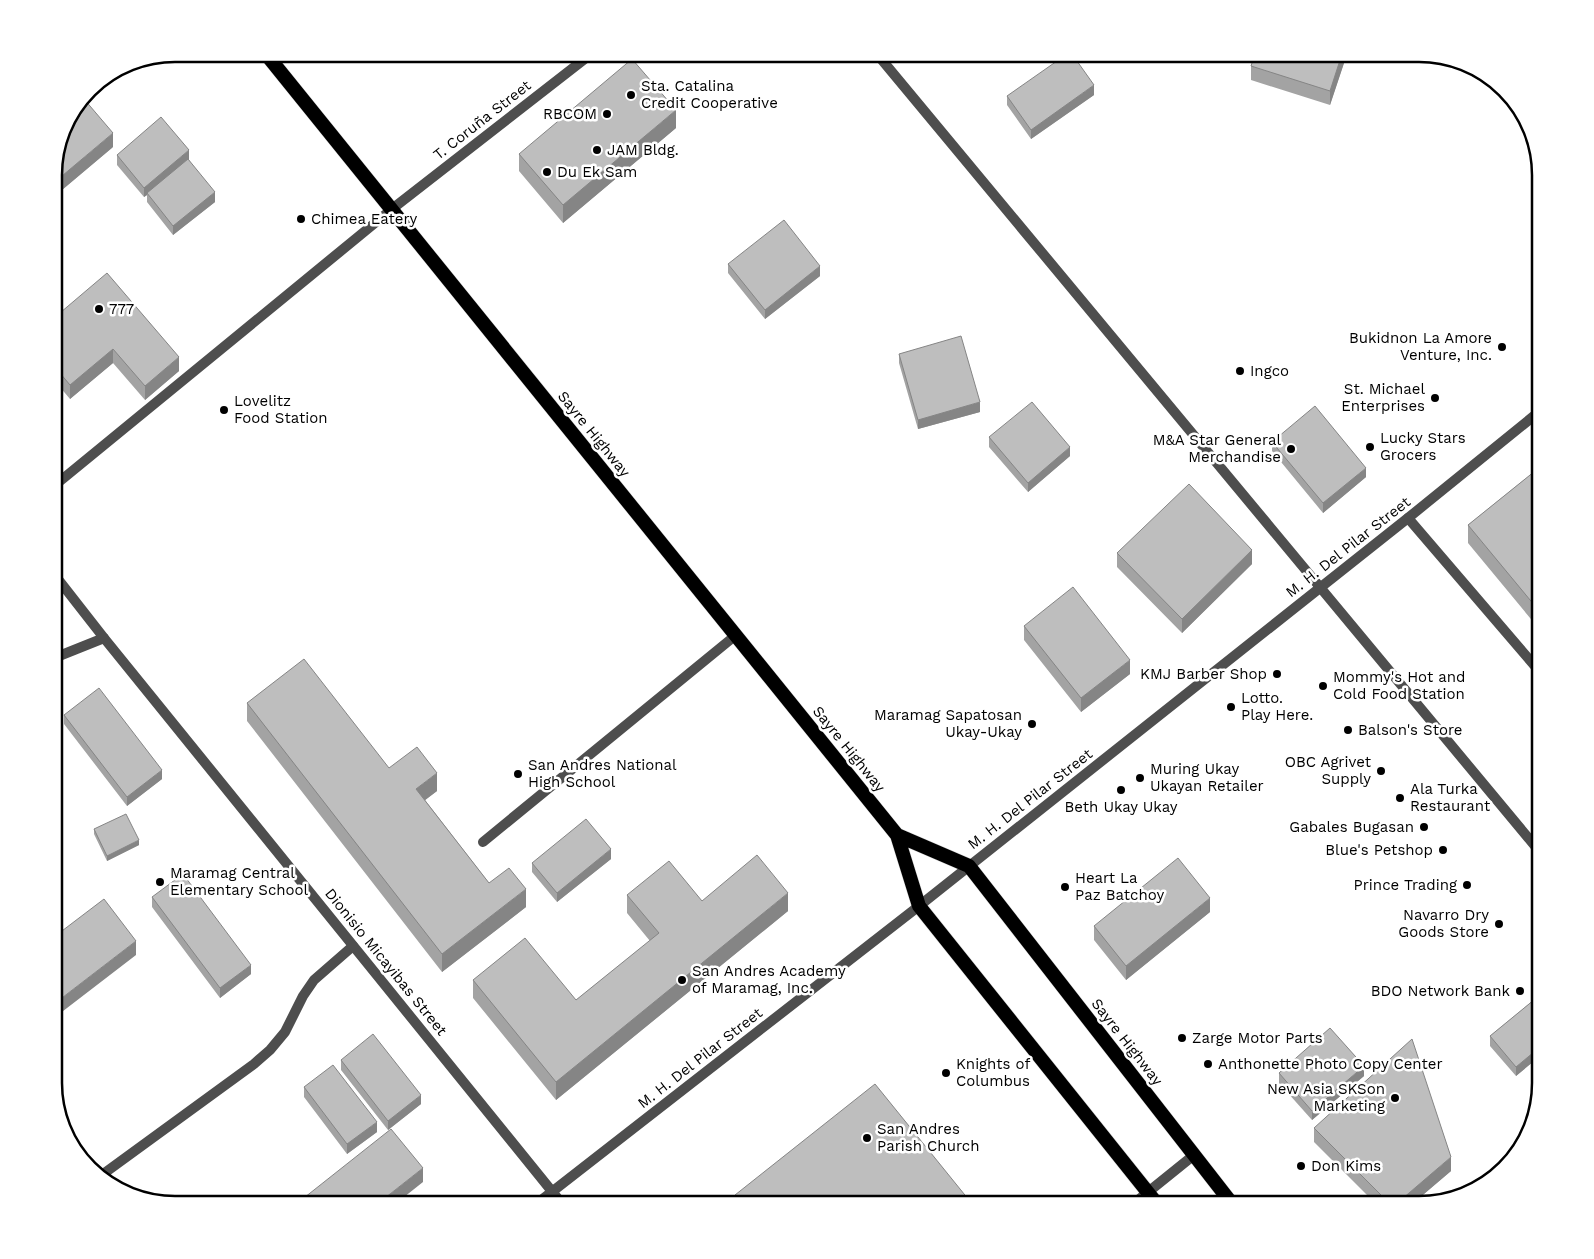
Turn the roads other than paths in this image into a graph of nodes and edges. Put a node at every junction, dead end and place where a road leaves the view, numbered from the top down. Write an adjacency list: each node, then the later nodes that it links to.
1 (273, 63): 4 (highway, Sayre Highway)
2 (580, 63): 4 (street, T. Coruña Street)
3 (884, 63): 9 (street)
4 (392, 210): 6 (street, T. Coruña Street); 10 (highway, Sayre Highway)
5 (1532, 417): 7 (street, M. H. Del Pilar Street)
6 (63, 479)
7 (1408, 518): 9 (street, M. H. Del Pilar Street); 13 (street)
8 (63, 586): 11 (street, Dionisio Micayibas Street)
9 (1321, 588): 16 (street); 17 (street, M. H. Del Pilar Street)
10 (736, 635): 14 (highway, Sayre Highway); 15 (street)
11 (104, 638): 12 (street); 19 (street, Dionisio Micayibas Street)
12 (63, 654)
13 (1532, 663)
14 (897, 835): 17 (highway, Sayre Highway); 18 (highway, Sayre Highway)
15 (484, 842)
16 (1532, 842)
17 (969, 866): 18 (street, M. H. Del Pilar Street); 20 (highway, Sayre Highway)
18 (920, 906): 22 (street, M. H. Del Pilar Street); 23 (highway, Sayre Highway)
19 (353, 946): 21 (street); 22 (street, Dionisio Micayibas Street)
20 (1194, 1155): 23 (street); 28 (highway, Sayre Highway)
21 (106, 1172)
22 (552, 1192): 24 (street, M. H. Del Pilar Street); 25 (street, Dionisio Micayibas Street)
23 (1148, 1193): 26 (street); 27 (highway, Sayre Highway)
24 (547, 1196)
25 (555, 1196)
26 (1144, 1196)
27 (1150, 1196)
28 (1227, 1196)

